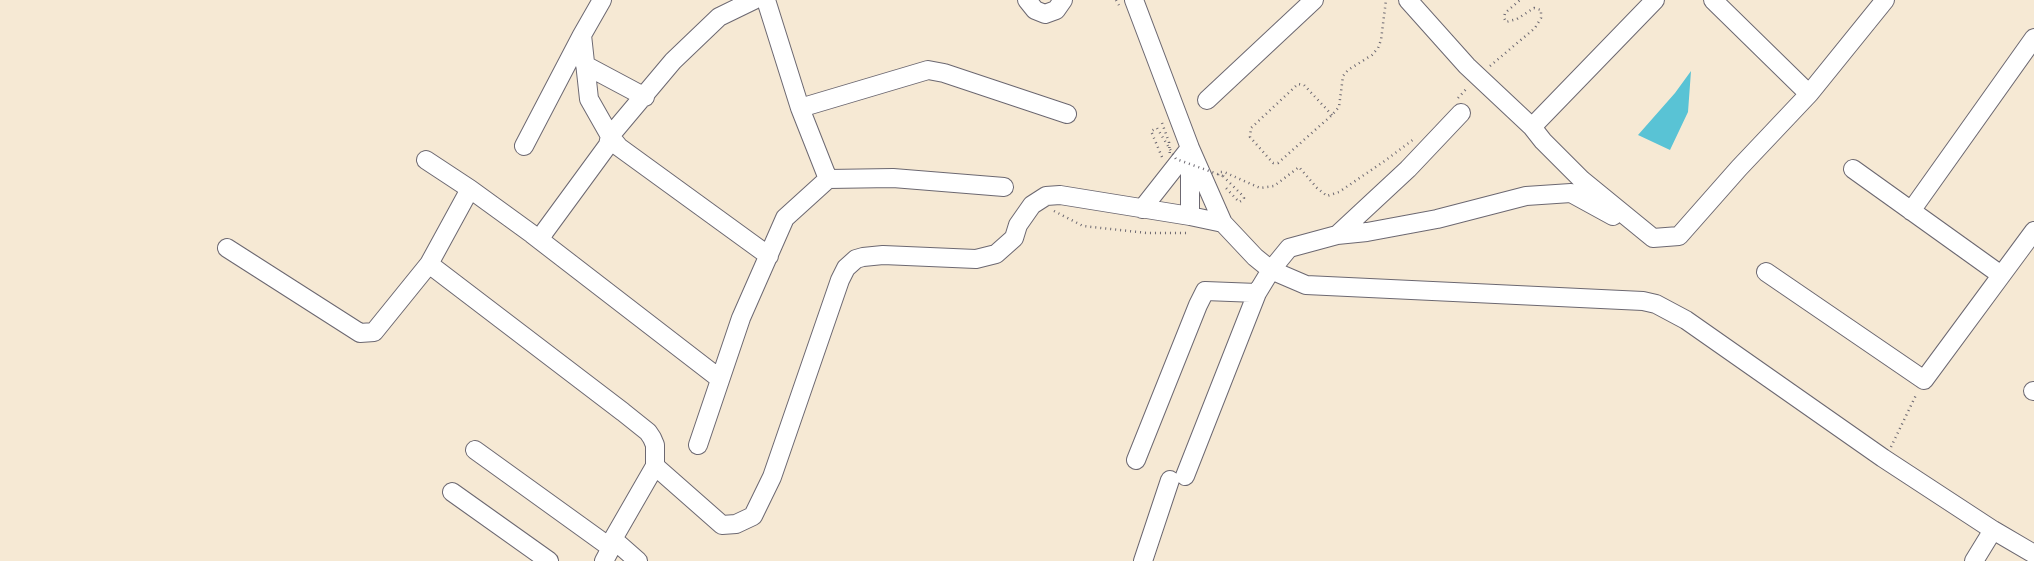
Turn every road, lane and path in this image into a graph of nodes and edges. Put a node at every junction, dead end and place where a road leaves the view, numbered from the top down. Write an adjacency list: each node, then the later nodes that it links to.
1 (602, 0): 14 (street)
2 (754, 0): 19 (street)
3 (766, 0): 21 (street)
4 (1027, 0): 5 (street)
5 (1063, 0)
6 (1134, 0): 30 (street)
7 (1314, 0): 20 (street)
8 (1386, 0): 24 (path)
9 (1408, 0): 17 (street)
10 (1520, 0): 17 (path)
11 (1655, 0): 26 (street)
12 (1713, 0): 18 (street)
13 (1885, 0): 18 (street)
14 (582, 35): 16 (street); 29 (street)
15 (2034, 38): 42 (street)
16 (586, 65): 19 (street); 28 (street)
17 (1479, 77): 22 (path); 26 (street)
18 (1809, 94): 48 (street)
19 (645, 97): 28 (street)
20 (1207, 100)
21 (800, 108): 23 (street); 35 (street)
22 (1457, 108): 47 (street)
23 (1067, 114)
24 (1332, 114): 24 (path)
25 (1160, 119): 31 (path, bridge)
26 (1532, 127): 48 (street)
27 (1419, 134): 36 (path)
28 (610, 136): 49 (street); 51 (street)
29 (524, 146)
30 (1190, 148): 41 (street); 43 (street); 44 (street)
31 (1170, 156)
32 (1162, 157): 37 (path, bridge)
33 (426, 160): 39 (street)
34 (1853, 169): 42 (street)
35 (828, 179): 38 (street); 51 (street)
36 (1221, 181)
37 (1224, 186)
38 (1004, 187)
39 (470, 189): 49 (street); 52 (street)
40 (1046, 196): 41 (street); 46 (path); 63 (street)
41 (1142, 209): 43 (street)
42 (1911, 211): 55 (street)
43 (1190, 216): 44 (street)
44 (1223, 223): 53 (street)
45 (2034, 231): 55 (street)
46 (1196, 232)
47 (1337, 235): 48 (street); 53 (street)
48 (1653, 238)
49 (540, 240): 57 (street)
50 (228, 248): 52 (street)
51 (768, 256): 57 (street)
52 (429, 264): 63 (street)
53 (1271, 270): 56 (street); 61 (street)
54 (1766, 272): 58 (street)
55 (2001, 275): 58 (street)
56 (1257, 293): 62 (street); 70 (street)
57 (720, 379): 59 (street)
58 (1924, 380): 61 (path)
59 (698, 445)
60 (475, 450): 66 (street)
61 (1883, 458): 65 (street)
62 (1136, 460)
63 (654, 466): 66 (street)
64 (452, 492): 68 (street)
65 (1993, 530): 67 (street); 71 (street)
66 (610, 549): 69 (street)
67 (2034, 554)
68 (549, 561)
69 (638, 561)
70 (1143, 561)
71 (1974, 561)

